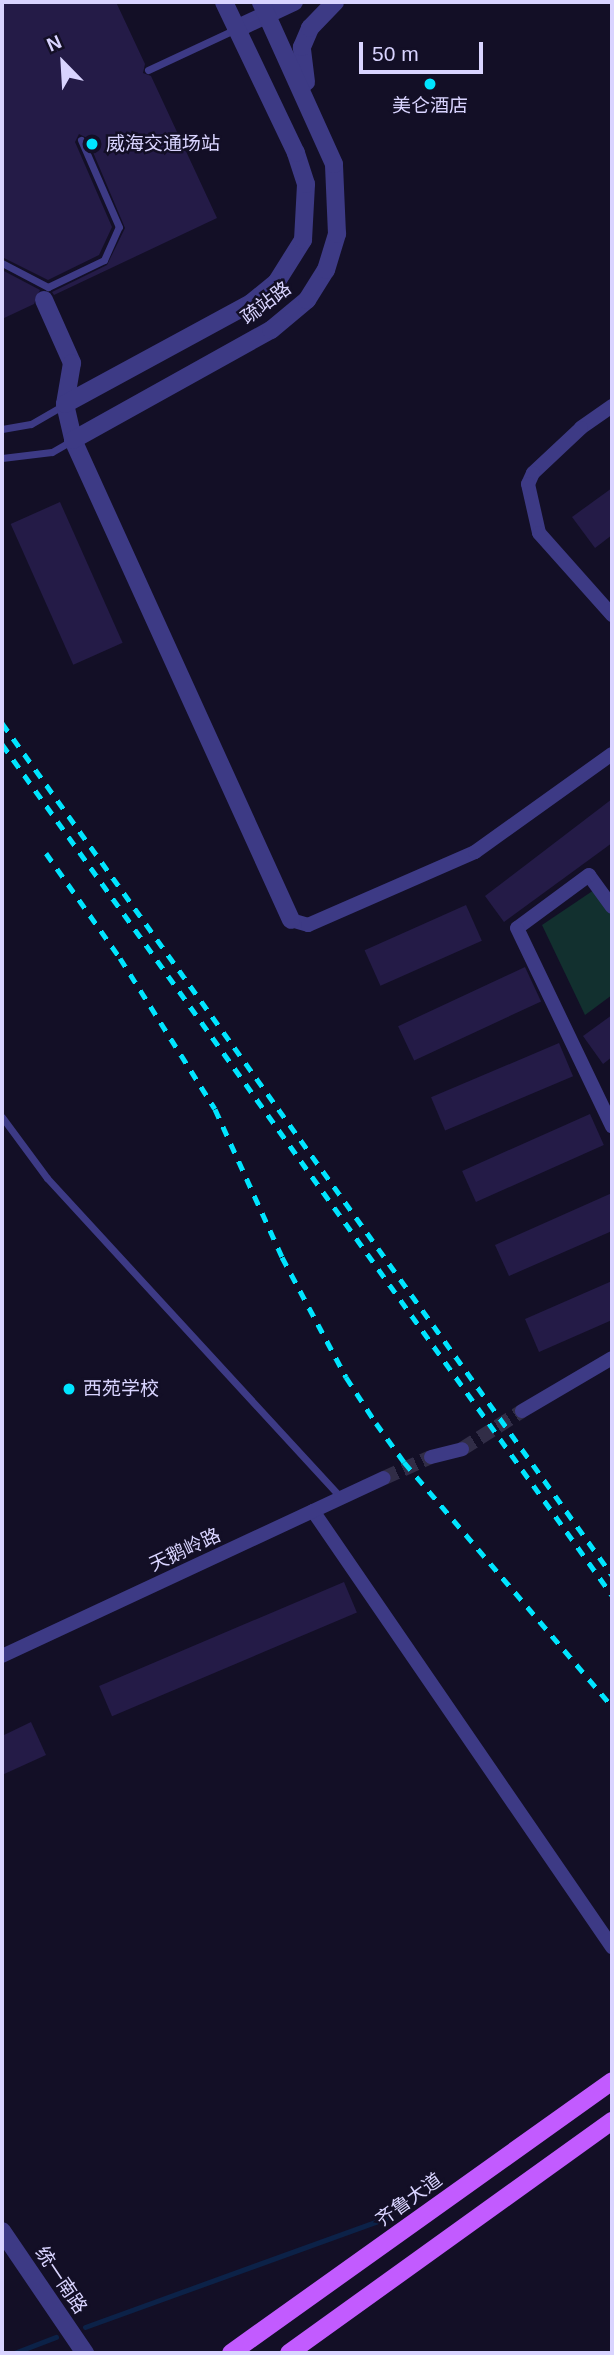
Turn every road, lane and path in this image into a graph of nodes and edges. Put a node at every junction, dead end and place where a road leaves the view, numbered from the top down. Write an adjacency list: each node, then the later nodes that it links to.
1 (224, 2): 5 (street, 疏站路)
2 (295, 2): 4 (street)
3 (335, 2): 7 (street)
4 (264, 8): 5 (street); 7 (street, 疏站路)
5 (236, 29): 6 (lane); 11 (street, 疏站路)
6 (148, 70)
7 (307, 103): 14 (street, 疏站路)
8 (81, 139): 9 (lane)
9 (2, 263)
10 (44, 300): 11 (street)
11 (65, 404): 13 (lane, 疏站路); 14 (street)
12 (612, 406): 16 (street)
13 (2, 429)
14 (74, 440): 15 (lane, 疏站路); 19 (street)
15 (2, 458)
16 (612, 615)
17 (612, 754): 19 (street)
18 (612, 906): 21 (street)
19 (291, 920)
20 (2, 1118): 27 (lane)
21 (612, 1126)
22 (612, 1359): 23 (street)
23 (522, 1411)
24 (462, 1449): 25 (street)
25 (431, 1457)
26 (384, 1478): 27 (street, 天鹅岭路)
27 (342, 1498): 28 (street, 天鹅岭路)
28 (313, 1511): 29 (street, 天鹅岭路); 30 (street)
29 (2, 1656)
30 (612, 1947)
31 (612, 2081): 35 (main road, 齐鲁大道)
32 (612, 2121): 36 (main road)
33 (2, 2231): 34 (street, 统一南路)
34 (85, 2353)
35 (231, 2353)
36 (289, 2353)

